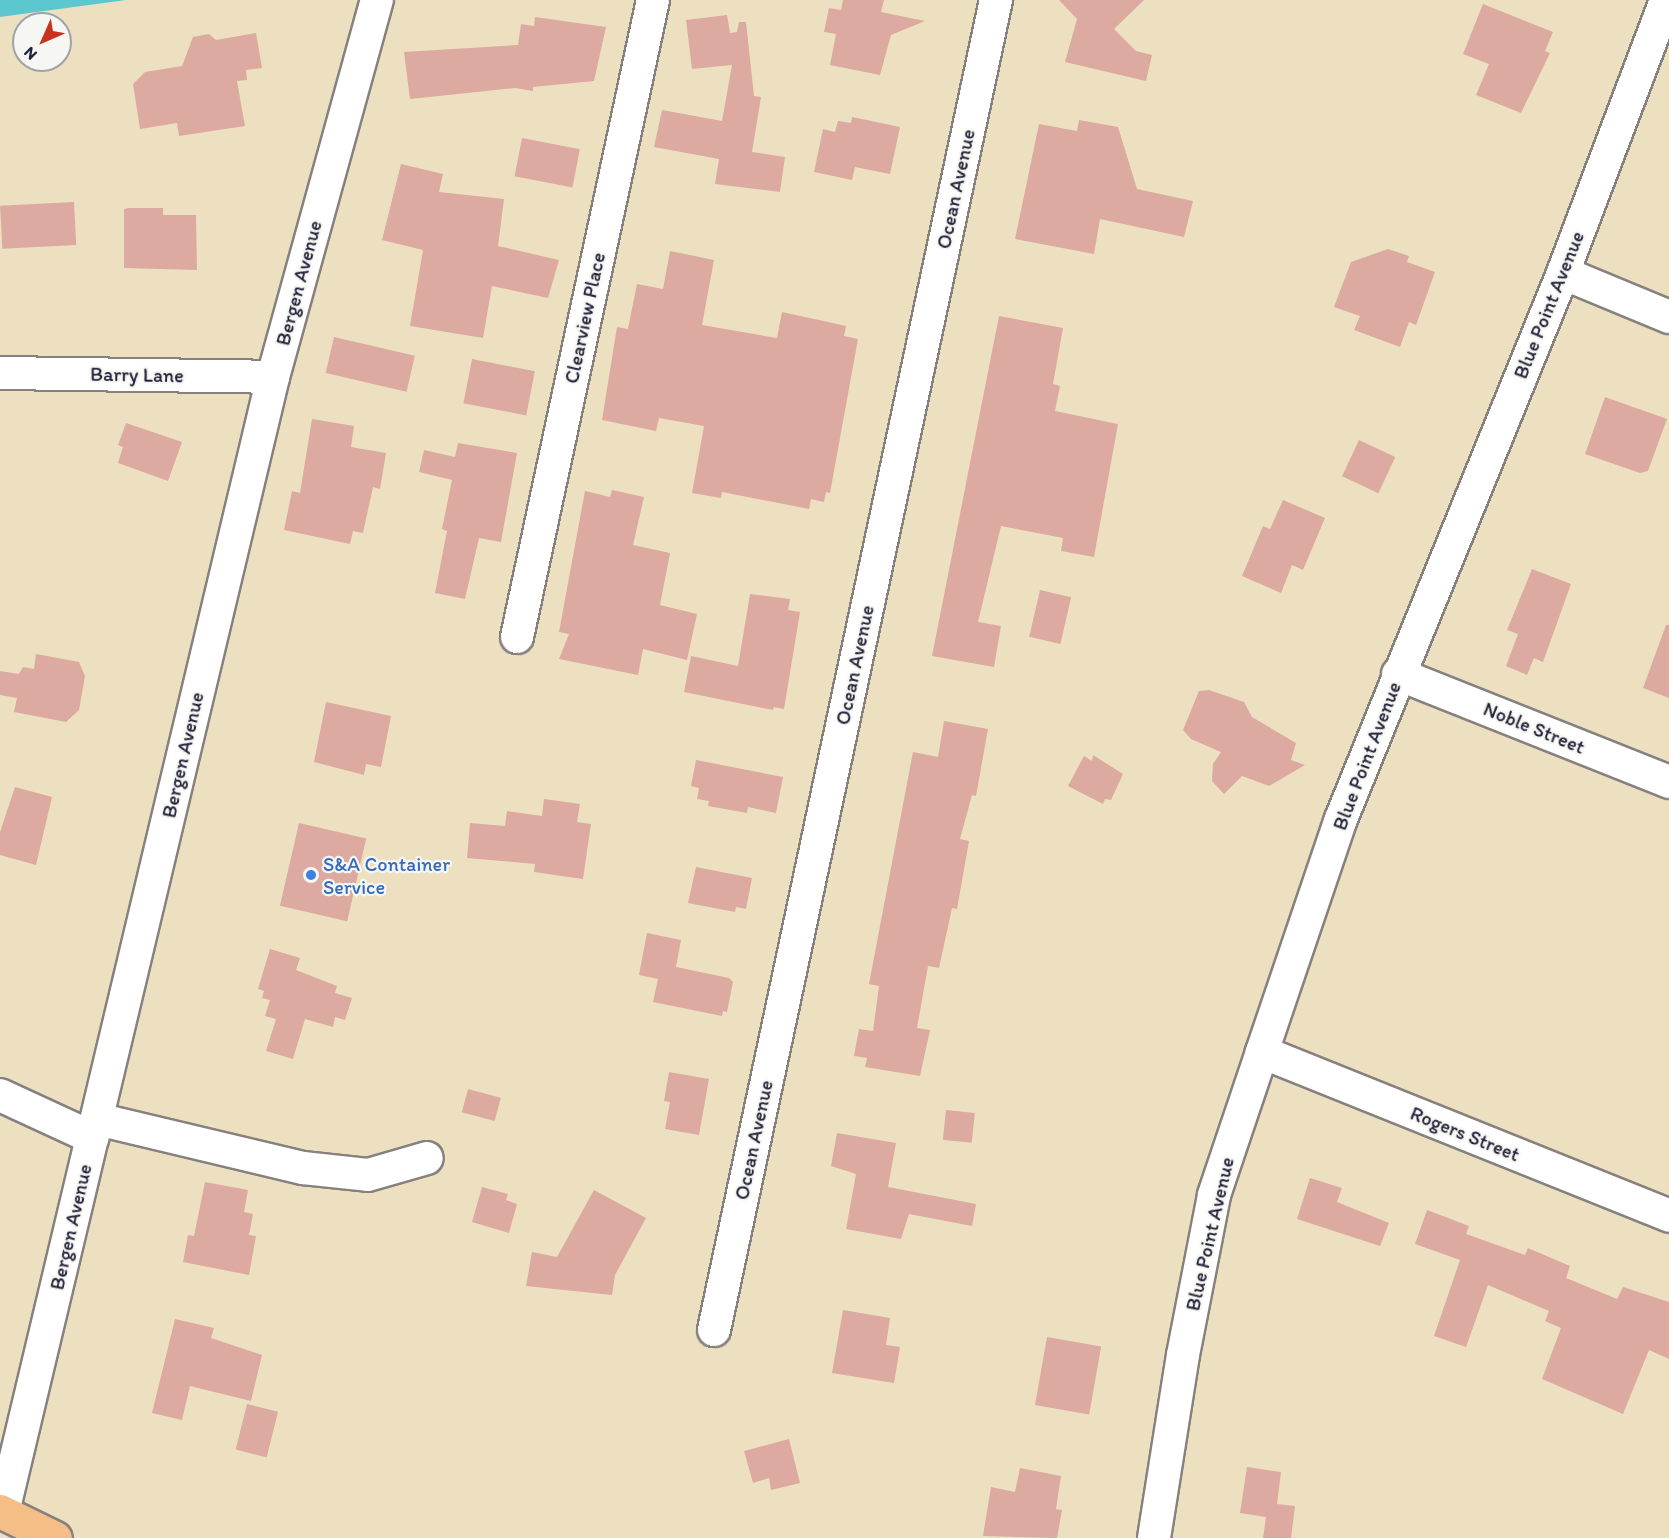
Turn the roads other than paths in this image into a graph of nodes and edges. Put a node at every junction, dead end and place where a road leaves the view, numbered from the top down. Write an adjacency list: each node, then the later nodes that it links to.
1 (377, 0): 8 (street, Bergen Avenue)
2 (653, 0): 9 (street, Clearview Place)
3 (996, 0): 17 (street, Ocean Avenue)
4 (1666, 0): 5 (street, Blue Point Avenue)
5 (1563, 273): 6 (street); 10 (street, Blue Point Avenue)
6 (1669, 317)
7 (0, 373): 8 (street, Barry Lane)
8 (273, 377): 14 (street, Bergen Avenue)
9 (517, 637)
10 (1398, 674): 11 (street, Noble Street); 12 (street, Blue Point Avenue)
11 (1669, 782)
12 (1262, 1052): 16 (street, Rogers Street); 20 (street, Blue Point Avenue)
13 (0, 1095): 14 (street)
14 (95, 1128): 15 (street); 18 (street, Bergen Avenue)
15 (427, 1158)
16 (1669, 1216)
17 (714, 1330)
18 (2, 1512): 19 (main road)
19 (55, 1538)
20 (1154, 1538)

